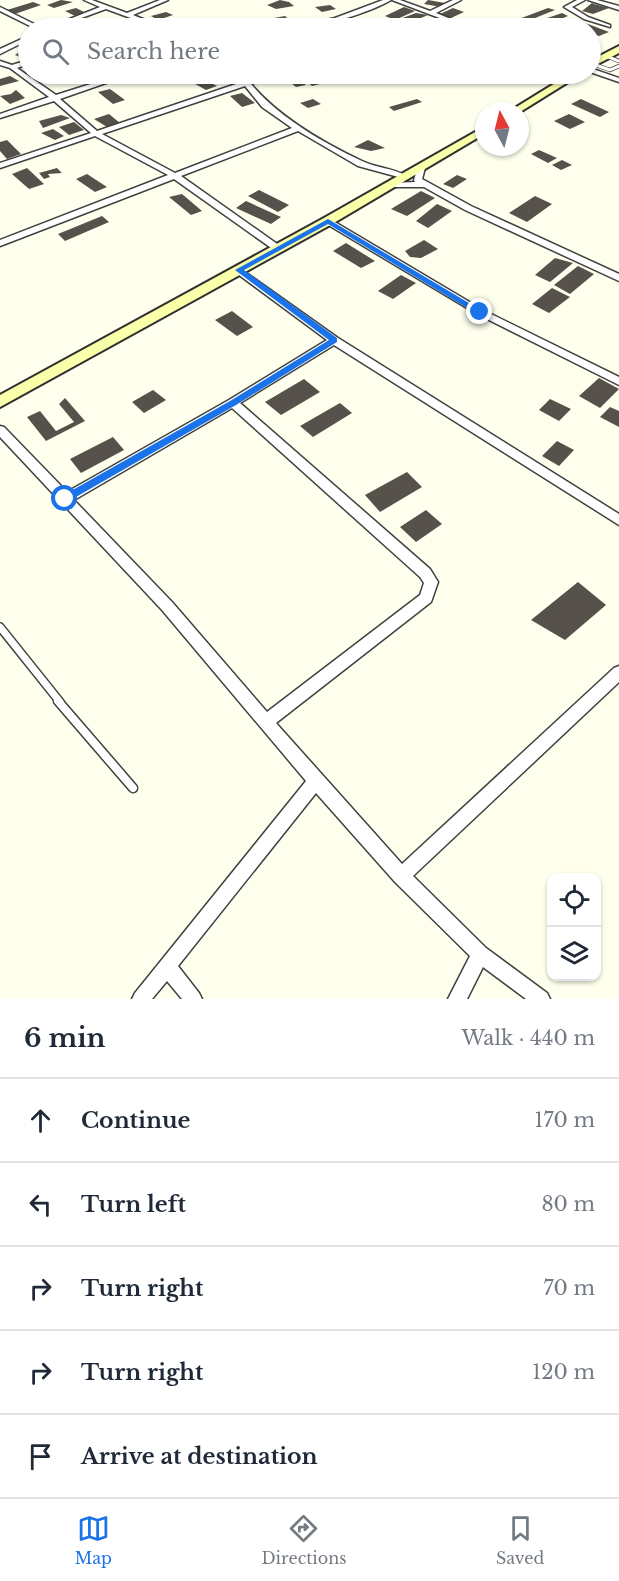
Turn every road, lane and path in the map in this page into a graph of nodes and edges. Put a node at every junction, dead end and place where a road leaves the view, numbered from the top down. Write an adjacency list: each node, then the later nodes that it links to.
1 (87, 0): 8 (street)
2 (165, 0): 12 (street)
3 (388, 0): 16 (street)
4 (395, 0): 11 (street)
5 (458, 0): 11 (street)
6 (582, 0): 18 (street)
7 (591, 0): 9 (street)
8 (106, 7): 12 (street); 14 (street)
9 (619, 8)
10 (0, 9): 13 (street)
11 (431, 13): 17 (street)
12 (126, 15): 15 (street)
13 (18, 18)
14 (77, 18)
15 (134, 18)
16 (339, 18)
17 (444, 18)
18 (586, 18)
19 (601, 23): 20 (street)
20 (608, 26)
21 (18, 43): 23 (street)
22 (619, 49): 24 (main road)
23 (0, 52)
24 (606, 56): 25 (main road); 26 (lane)
25 (601, 59)
26 (619, 61)
27 (0, 63): 30 (street)
28 (18, 65): 30 (street)
29 (619, 66): 31 (lane)
30 (12, 67): 32 (street)
31 (601, 68)
32 (18, 71)
33 (601, 71): 34 (street)
34 (619, 80)
35 (35, 84): 40 (street)
36 (99, 84): 40 (street)
37 (242, 84): 44 (street)
38 (249, 84): 43 (street)
39 (560, 84): 41 (main road)
40 (56, 99): 42 (street); 44 (street)
41 (529, 103)
42 (0, 116)
43 (298, 128): 48 (street); 49 (street)
44 (98, 135): 46 (street); 49 (street)
45 (475, 135): 47 (main road)
46 (0, 166)
47 (421, 168): 48 (main road); 50 (street)
48 (402, 176): 51 (main road)
49 (177, 177): 53 (street); 54 (street)
50 (428, 184): 51 (street); 56 (street)
51 (388, 185): 52 (main road)
52 (328, 221): 54 (main road); 58 (street)
53 (0, 243)
54 (277, 248): 55 (main road)
55 (238, 270): 57 (street); 59 (main road)
56 (619, 278)
57 (334, 340): 60 (street); 63 (street)
58 (619, 381)
59 (0, 402)
60 (233, 403): 62 (street); 66 (street)
61 (0, 430): 62 (street)
62 (65, 499): 66 (street)
63 (619, 520)
64 (0, 627): 68 (lane)
65 (619, 673): 69 (street)
66 (266, 722): 67 (street)
67 (316, 782): 69 (street); 71 (street)
68 (133, 788)
69 (402, 876): 70 (street)
70 (480, 954): 74 (street); 75 (street)
71 (167, 966): 72 (street); 73 (street)
72 (141, 999)
73 (193, 999)
74 (457, 999)
75 (541, 999)

